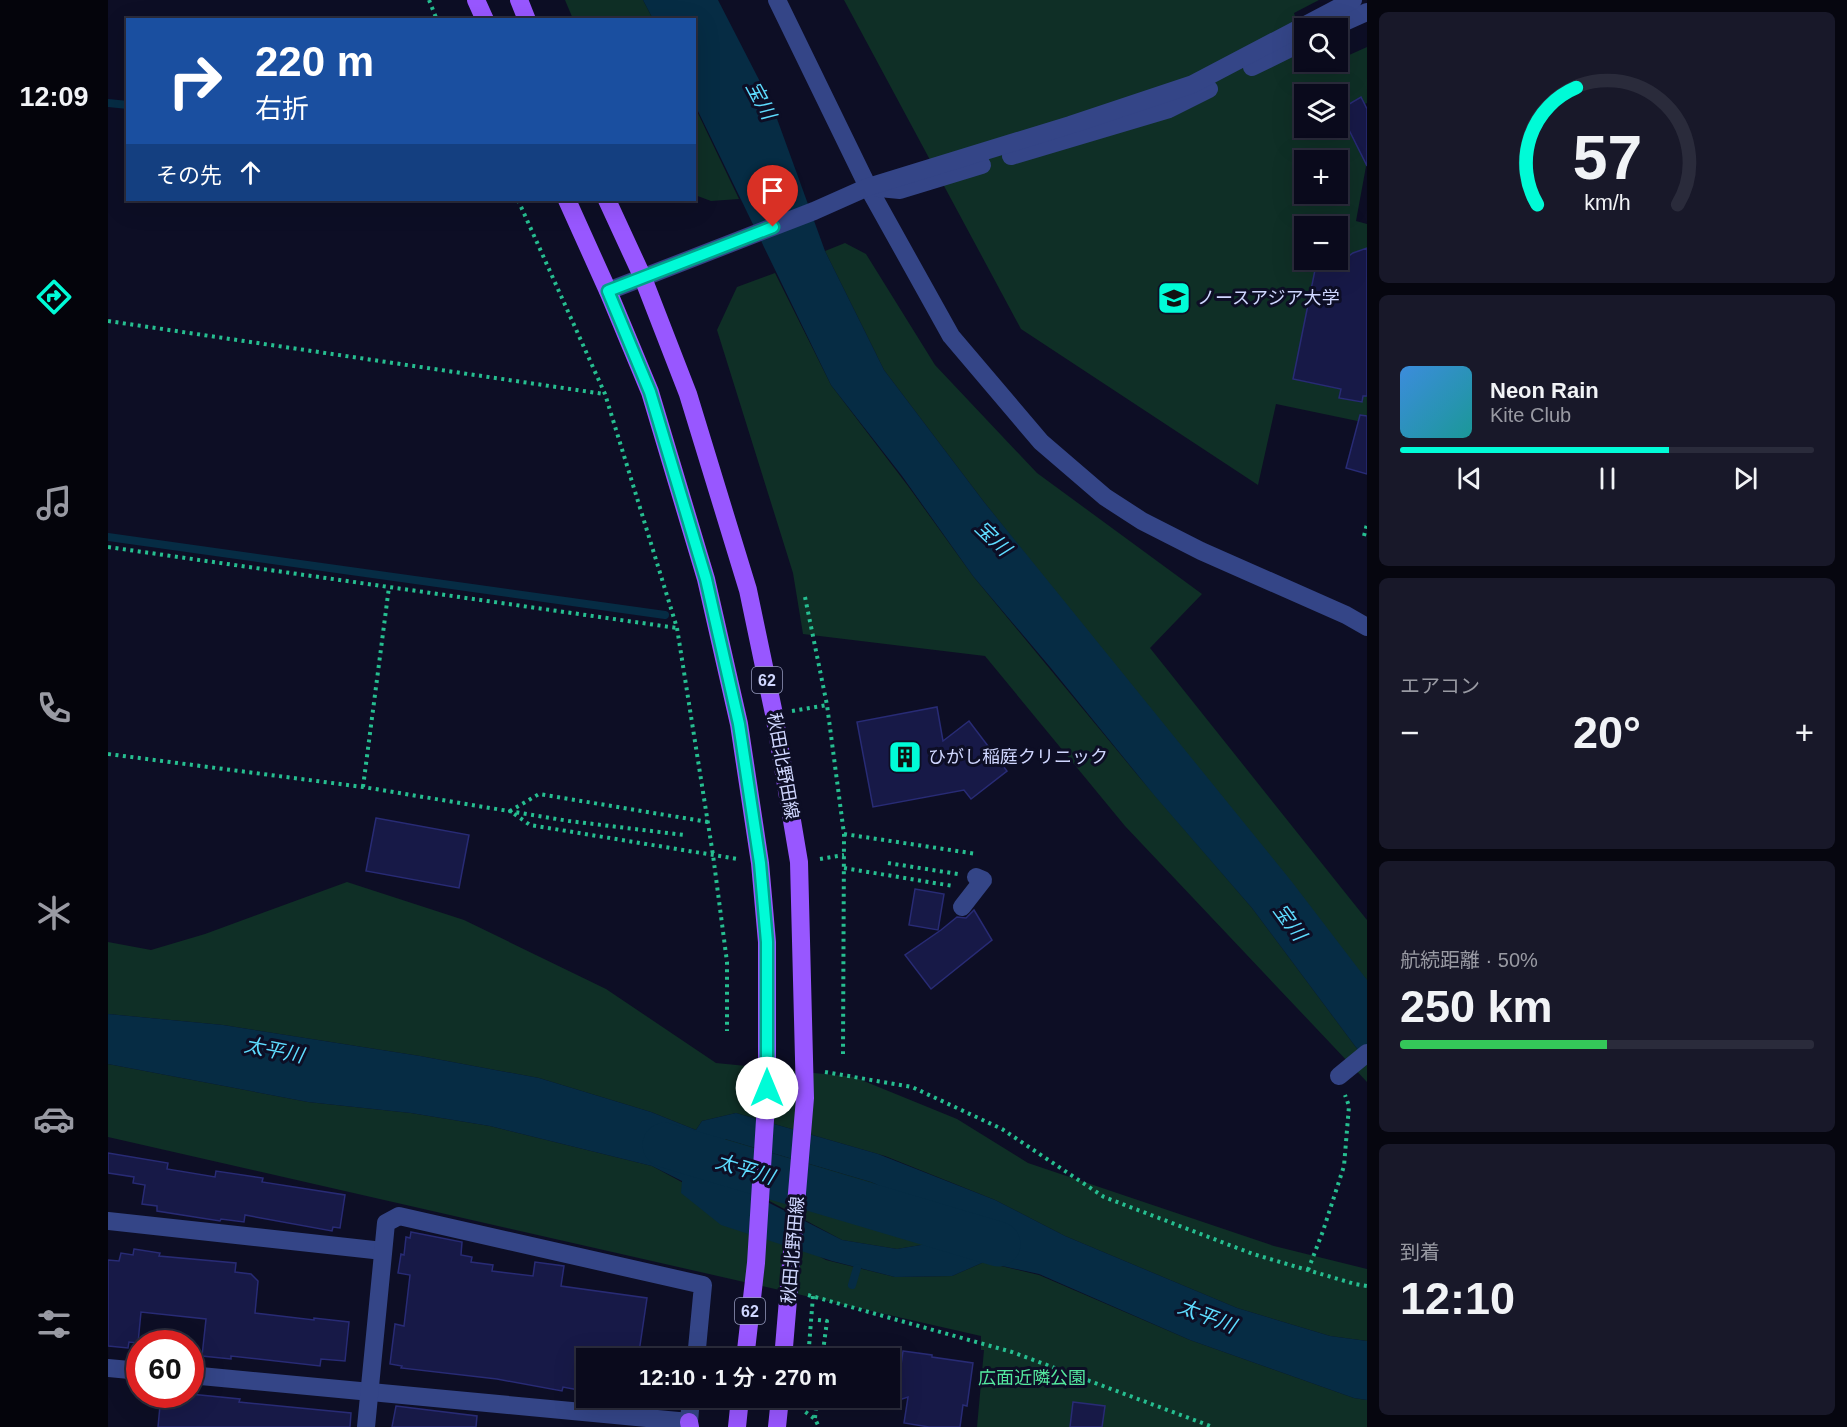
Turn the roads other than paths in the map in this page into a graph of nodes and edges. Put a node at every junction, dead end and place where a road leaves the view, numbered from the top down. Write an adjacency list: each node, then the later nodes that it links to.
1 (476, 0): 6 (main road)
2 (519, 0): 7 (main road)
3 (777, 0): 10 (street)
4 (1353, 0): 10 (street)
5 (1367, 12): 8 (street)
6 (484, 18)
7 (526, 18)
8 (1348, 21)
9 (1294, 46): 10 (street)
10 (868, 187): 13 (street); 15 (street)
11 (567, 201): 14 (main road, 秋田北野田線 / 62)
12 (607, 201): 13 (main road, 秋田北野田線 / 62)
13 (643, 278): 14 (street); 24 (main road, 秋田北野田線 / 62)
14 (608, 291): 23 (main road, 秋田北野田線 / 62)
15 (1367, 627)
16 (976, 877): 17 (street)
17 (962, 908)
18 (1367, 1053): 19 (street)
19 (1339, 1076)
20 (108, 1221): 21 (street)
21 (383, 1251): 22 (street); 28 (street)
22 (697, 1348)
23 (746, 1348)
24 (784, 1348)
25 (108, 1368): 26 (street)
26 (126, 1370)
27 (204, 1377): 28 (street)
28 (369, 1392): 32 (street); 33 (street)
29 (691, 1408): 32 (street)
30 (739, 1408): 34 (main road)
31 (779, 1408): 35 (main road)
32 (690, 1424)
33 (366, 1427)
34 (737, 1427)
35 (777, 1427)

